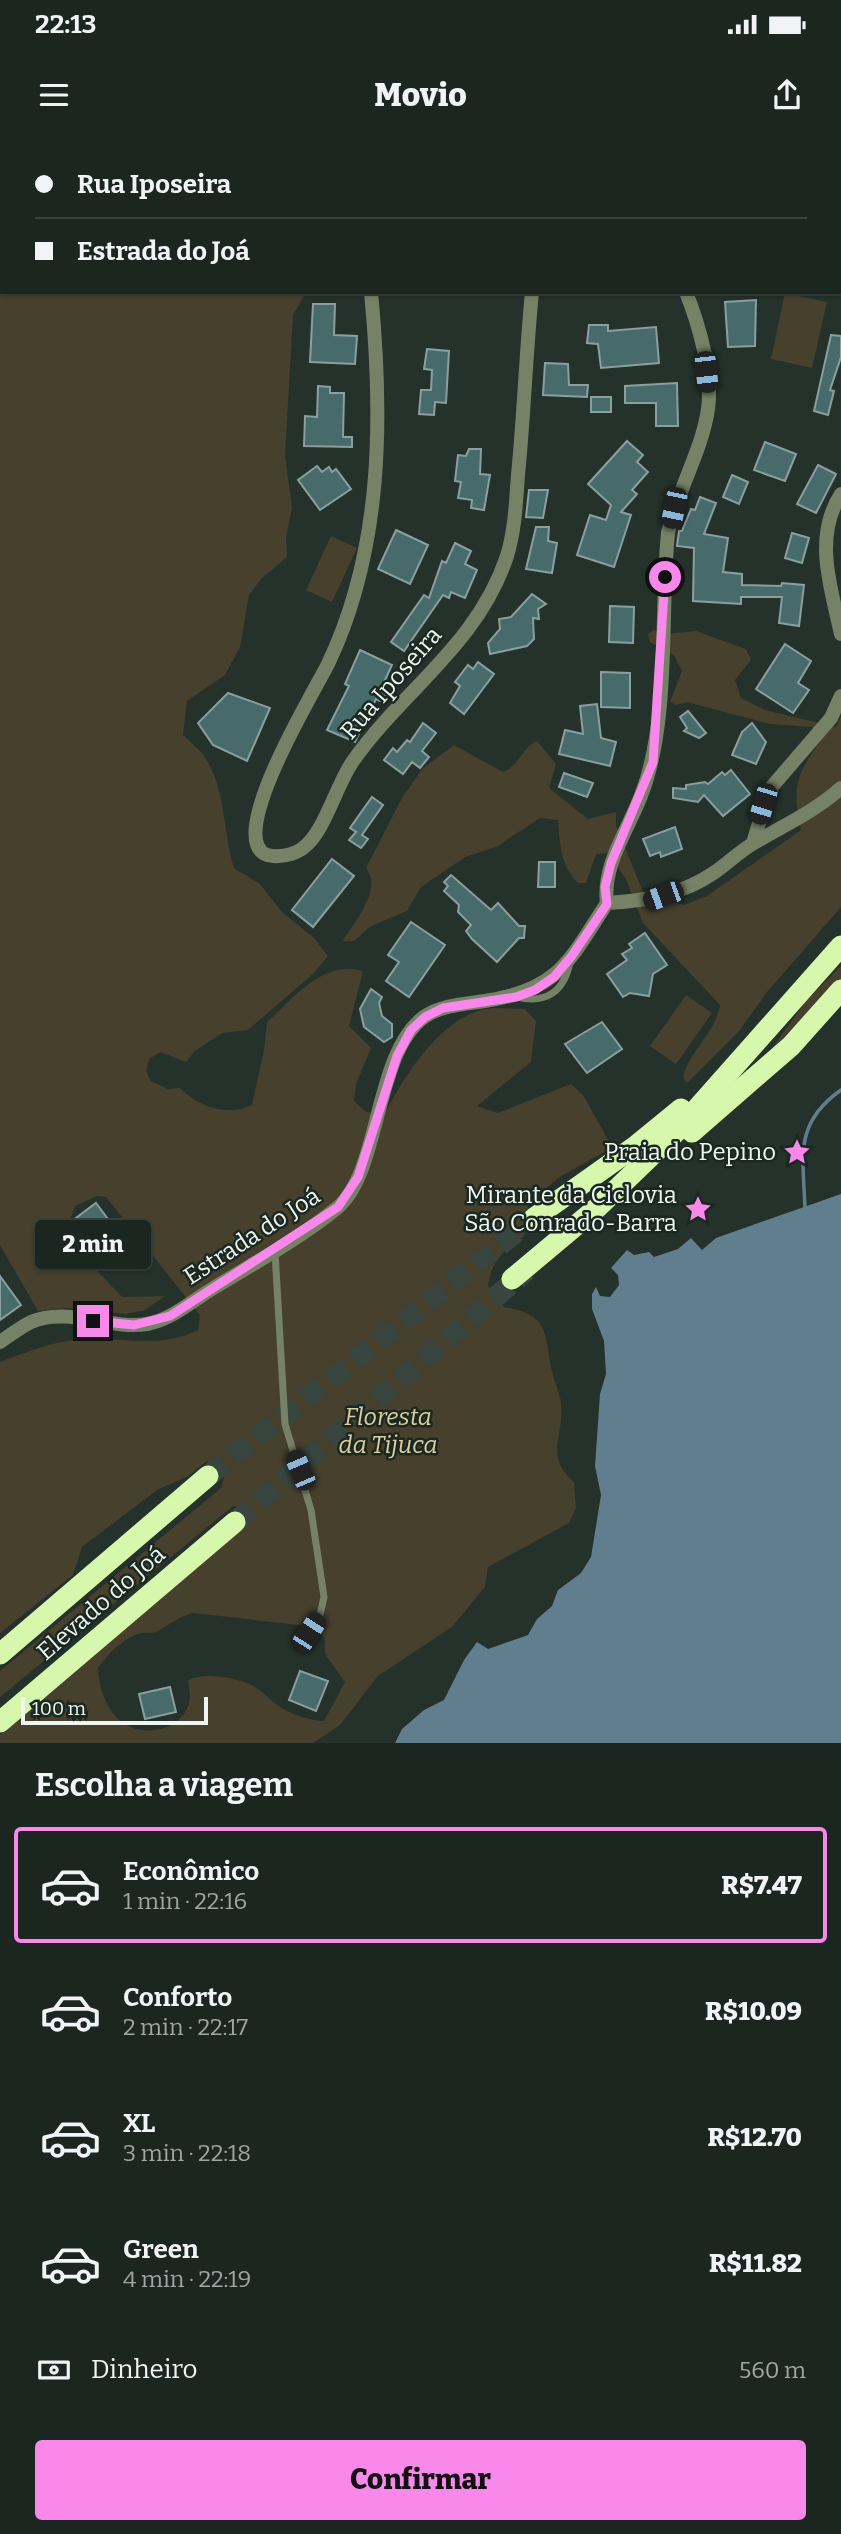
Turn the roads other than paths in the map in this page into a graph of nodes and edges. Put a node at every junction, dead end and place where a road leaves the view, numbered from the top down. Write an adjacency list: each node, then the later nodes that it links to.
1 (371, 294): 2 (street, Rua Iposeira)
2 (532, 294)
3 (686, 294): 9 (street)
4 (841, 494): 5 (street)
5 (841, 634)
6 (841, 696): 8 (street)
7 (841, 788): 8 (street)
8 (753, 843): 9 (street)
9 (607, 904): 15 (street, Estrada do Joá)
10 (841, 946): 12 (highway)
11 (841, 990): 13 (highway)
12 (767, 1029): 14 (highway); 16 (highway)
13 (672, 1150)
14 (534, 1218)
15 (274, 1251): 17 (street, Estrada do Joá); 19 (lane)
16 (512, 1279)
17 (0, 1342)
18 (208, 1476): 20 (highway)
19 (298, 1642)
20 (0, 1654)
21 (0, 1714): 22 (highway, Elevado do Joá)
22 (0, 1722)

